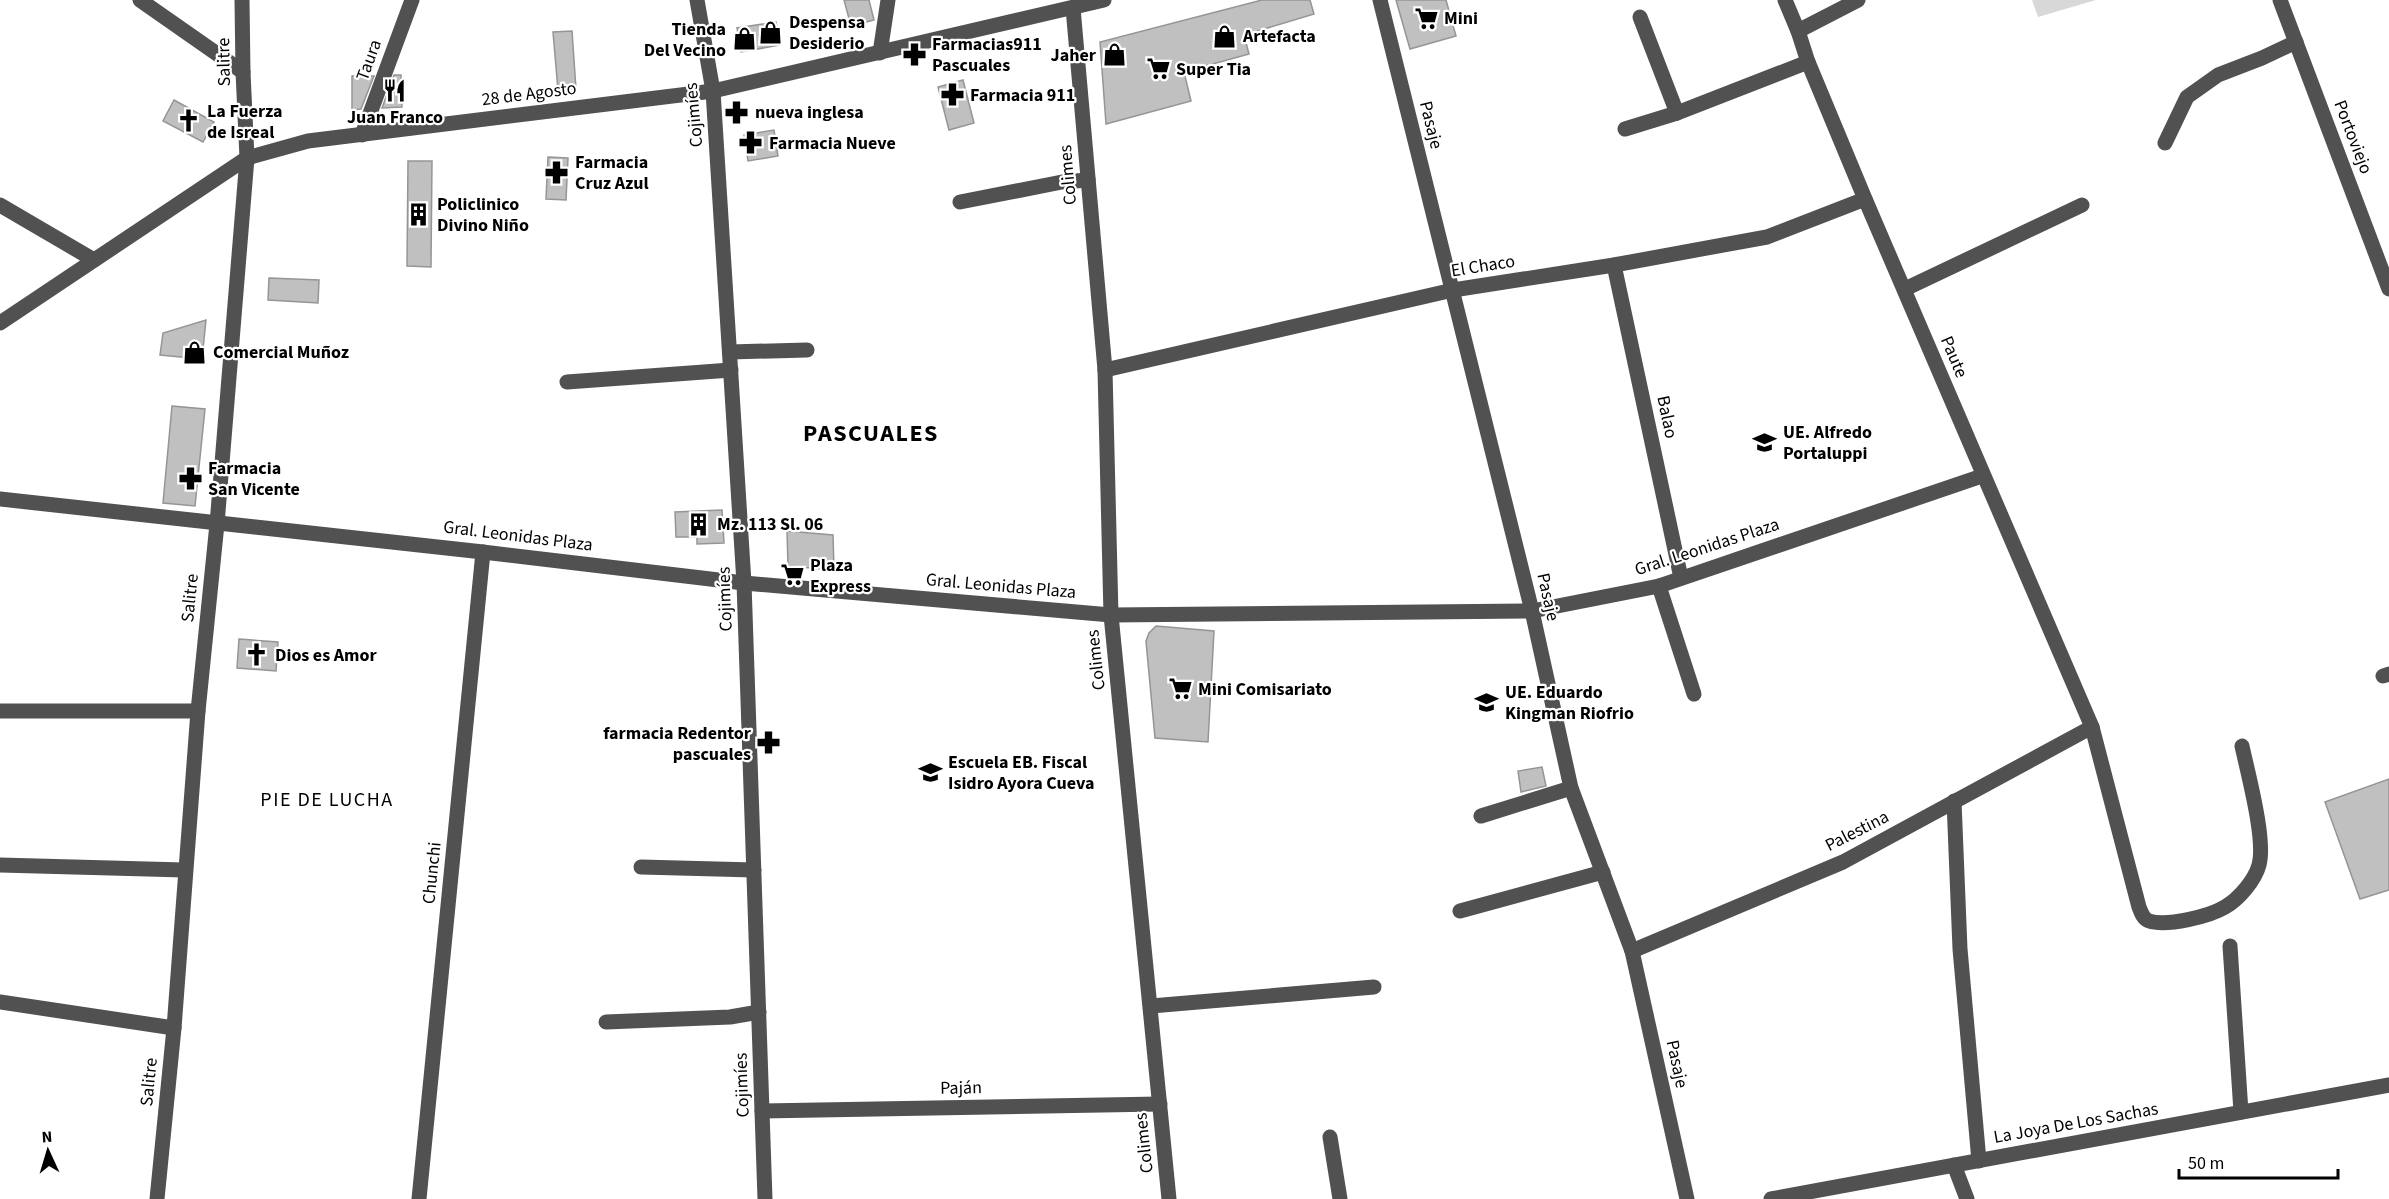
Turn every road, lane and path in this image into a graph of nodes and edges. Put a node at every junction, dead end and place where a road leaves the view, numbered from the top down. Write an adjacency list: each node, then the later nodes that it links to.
1 (140, 0): 17 (street)
2 (242, 0): 17 (street, Salitre)
3 (412, 0): 21 (street, Taura)
4 (697, 0): 18 (street, Cojimíes)
5 (888, 0): 15 (street)
6 (1104, 0): 11 (street, 28 de Agosto)
7 (1380, 0): 33 (street, Pasaje)
8 (1785, 0): 13 (street, Paute)
9 (1858, 0): 13 (street)
10 (2280, 0): 14 (street, Portoviejo)
11 (1073, 8): 15 (street, 28 de Agosto); 24 (street, Colimes)
12 (1640, 17): 19 (street)
13 (1798, 31): 16 (street, Paute)
14 (2296, 42): 22 (street); 32 (street, Portoviejo)
15 (880, 53): 18 (street, 28 de Agosto)
16 (1808, 62): 19 (street); 25 (street, Paute)
17 (243, 72): 23 (street, Salitre)
18 (713, 91): 21 (street, 28 de Agosto); 36 (street, Cojimíes)
19 (1677, 113): 20 (street)
20 (1625, 129)
21 (362, 135): 23 (street, 28 de Agosto)
22 (2165, 143)
23 (247, 158): 29 (street, 28 de Agosto); 42 (street, Salitre)
24 (1088, 180): 26 (street); 38 (street, Colimes)
25 (1865, 199): 30 (street, El Chaco); 31 (street, Paute)
26 (960, 202)
27 (0, 205): 29 (street)
28 (2082, 205): 31 (street)
29 (94, 260): 34 (street, 28 de Agosto)
30 (1614, 265): 33 (street, El Chaco); 44 (street, Balao)
31 (1905, 289): 40 (street, Paute)
32 (2389, 289)
33 (1453, 290): 38 (street, El Chaco); 47 (street, Pasaje)
34 (0, 323)
35 (807, 350): 36 (street)
36 (730, 352): 37 (street, Cojimíes)
37 (731, 370): 39 (street); 45 (street, Cojimíes)
38 (1105, 370): 48 (street, Colimes)
39 (567, 382)
40 (1982, 476): 44 (street, Gral. Leonidas Plaza); 52 (street, Paute)
41 (0, 499): 42 (street, Gral. Leonidas Plaza)
42 (217, 524): 43 (street, Gral. Leonidas Plaza); 51 (street, Salitre)
43 (483, 552): 45 (street, Gral. Leonidas Plaza); 79 (street, Chunchi)
44 (1681, 578): 46 (street, Gral. Leonidas Plaza)
45 (744, 583): 48 (street, Gral. Leonidas Plaza); 60 (street, Cojimíes)
46 (1659, 586): 47 (street, Gral. Leonidas Plaza); 49 (street)
47 (1532, 611): 48 (street, Gral. Leonidas Plaza); 54 (street, Pasaje)
48 (1112, 615): 67 (street, Colimes)
49 (1694, 694)
50 (0, 711): 51 (street)
51 (198, 711): 59 (street, Salitre)
52 (2092, 727): 53 (street, Paute); 55 (street, Palestina)
53 (2242, 746)
54 (1571, 788): 56 (street); 61 (street, Pasaje)
55 (1954, 801): 64 (street, Palestina); 76 (street)
56 (1481, 816)
57 (0, 865): 59 (street)
58 (640, 867): 60 (street)
59 (184, 870): 70 (street, Salitre)
60 (754, 870): 68 (street, Cojimíes)
61 (1603, 872): 62 (street); 64 (street, Pasaje)
62 (1460, 910)
63 (2230, 946): 74 (street)
64 (1632, 951): 83 (street, Pasaje)
65 (1374, 987): 67 (street)
66 (0, 1002): 70 (street)
67 (1151, 1006): 72 (street, Colimes)
68 (759, 1012): 69 (street); 73 (street, Cojimíes)
69 (606, 1022)
70 (174, 1028): 78 (street, Salitre)
71 (2389, 1085): 74 (street, La Joya De Los Sachas)
72 (1160, 1104): 73 (street, Paján); 81 (street, Colimes)
73 (762, 1111): 80 (street, Cojimíes)
74 (2241, 1113): 76 (street, La Joya De Los Sachas)
75 (1330, 1137): 82 (street)
76 (1979, 1161): 77 (street, La Joya De Los Sachas)
77 (1954, 1165): 84 (street, La Joya De Los Sachas); 85 (street)
78 (157, 1199)
79 (419, 1199)
80 (765, 1199)
81 (1169, 1199)
82 (1340, 1199)
83 (1687, 1199)
84 (1771, 1199)
85 (1967, 1199)

